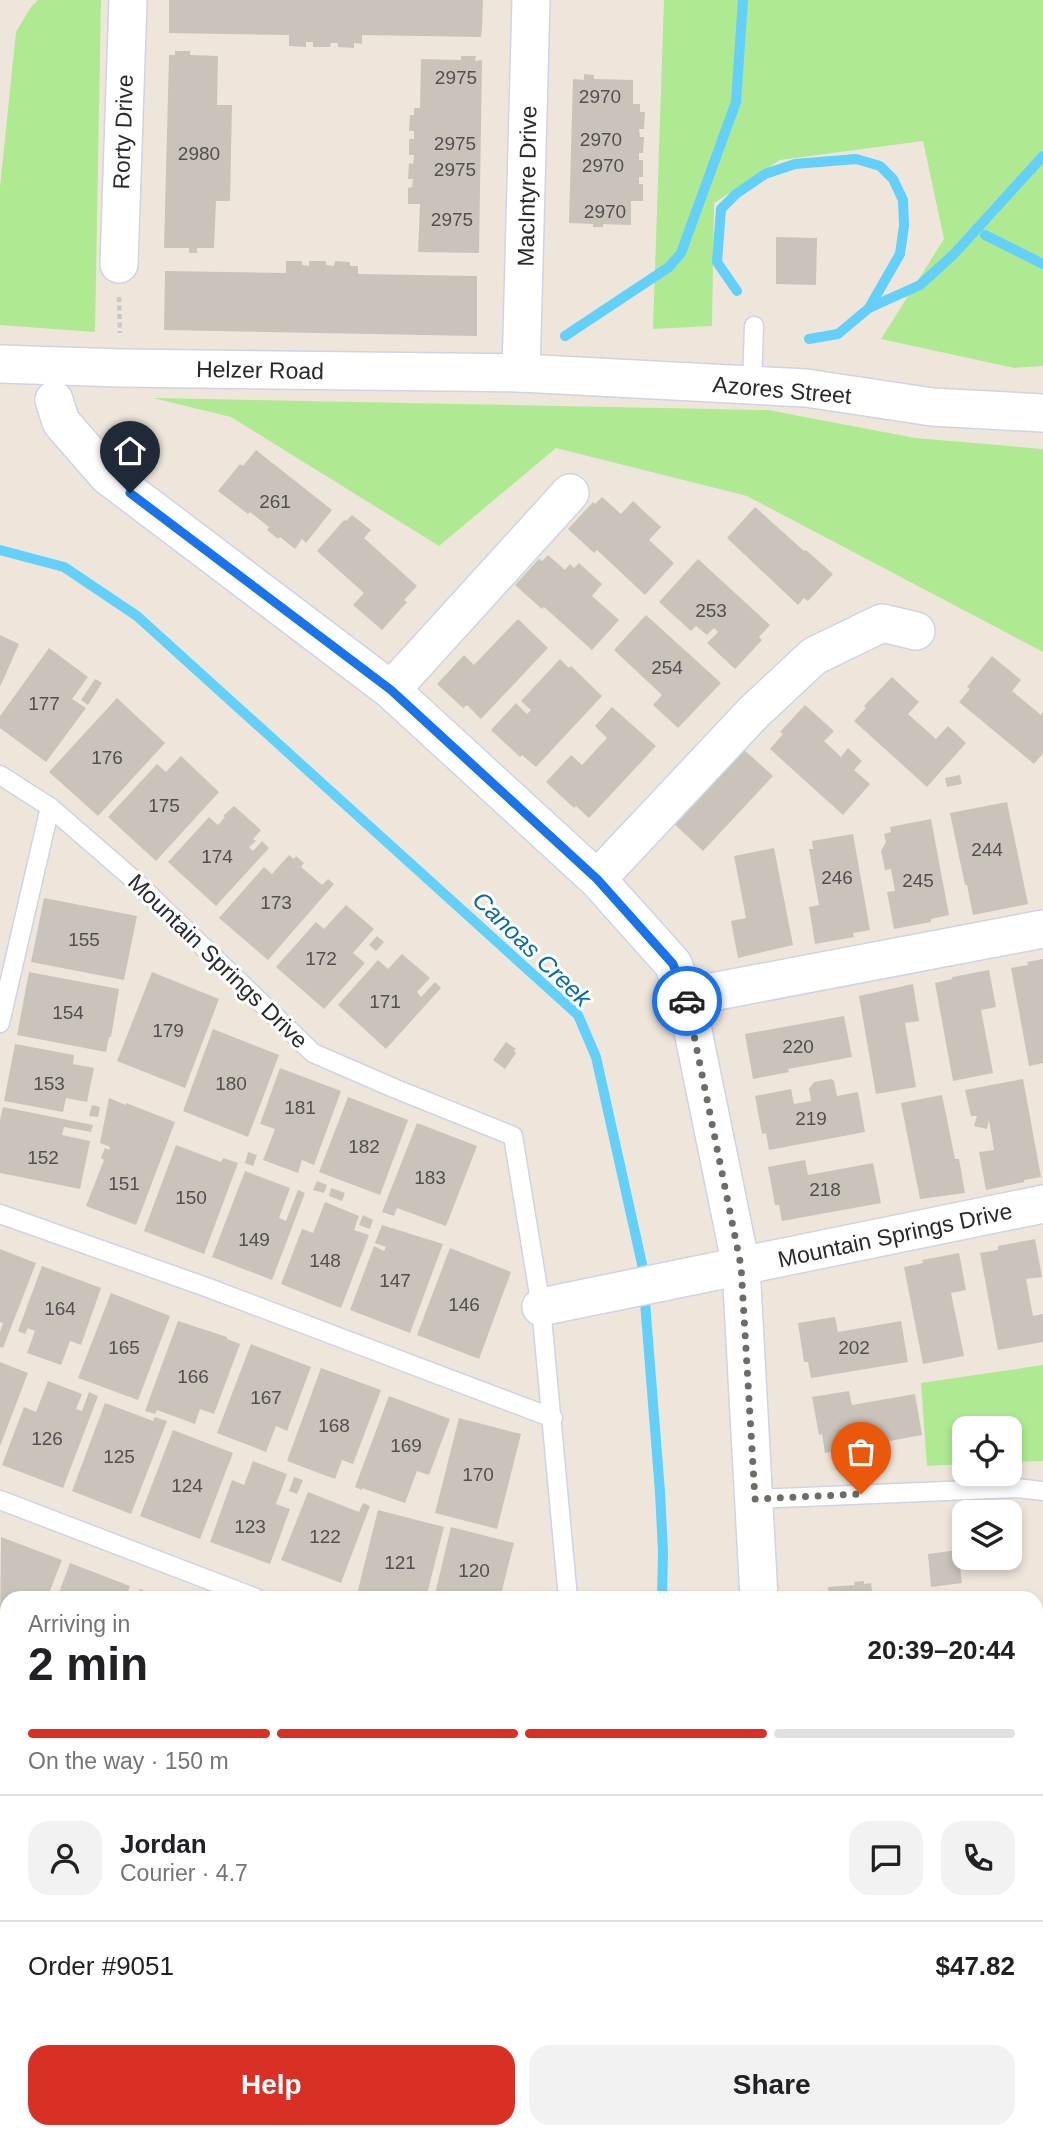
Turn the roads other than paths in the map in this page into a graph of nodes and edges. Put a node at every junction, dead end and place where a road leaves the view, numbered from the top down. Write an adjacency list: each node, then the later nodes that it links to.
1 (128, 0): 3 (street, Rorty Drive)
2 (531, 0): 6 (street, MacIntyre Drive)
3 (119, 264)
4 (754, 326): 7 (lane)
5 (0, 364): 6 (street, Helzer Road)
6 (521, 373): 7 (street, Azores Street)
7 (752, 385): 9 (street, Azores Street)
8 (54, 400): 12 (street)
9 (1043, 414)
10 (570, 493): 12 (street)
11 (916, 631): 15 (street)
12 (391, 690): 15 (street)
13 (0, 775): 14 (lane, Mountain Springs Drive)
14 (50, 807): 18 (lane); 22 (lane, Mountain Springs Drive)
15 (597, 879): 17 (street)
16 (1043, 929): 17 (street)
17 (686, 997): 21 (street)
18 (0, 1023)
19 (1043, 1204): 21 (street, Mountain Springs Drive)
20 (0, 1214): 23 (lane)
21 (741, 1266): 22 (street, Mountain Springs Drive); 25 (street)
22 (541, 1307): 23 (lane, Mountain Springs Drive)
23 (552, 1418): 28 (lane, Mountain Springs Drive)
24 (1043, 1491): 25 (lane)
25 (755, 1499): 29 (street)
26 (0, 1500): 27 (lane)
27 (238, 1591)
28 (567, 1591)
29 (760, 1591)

